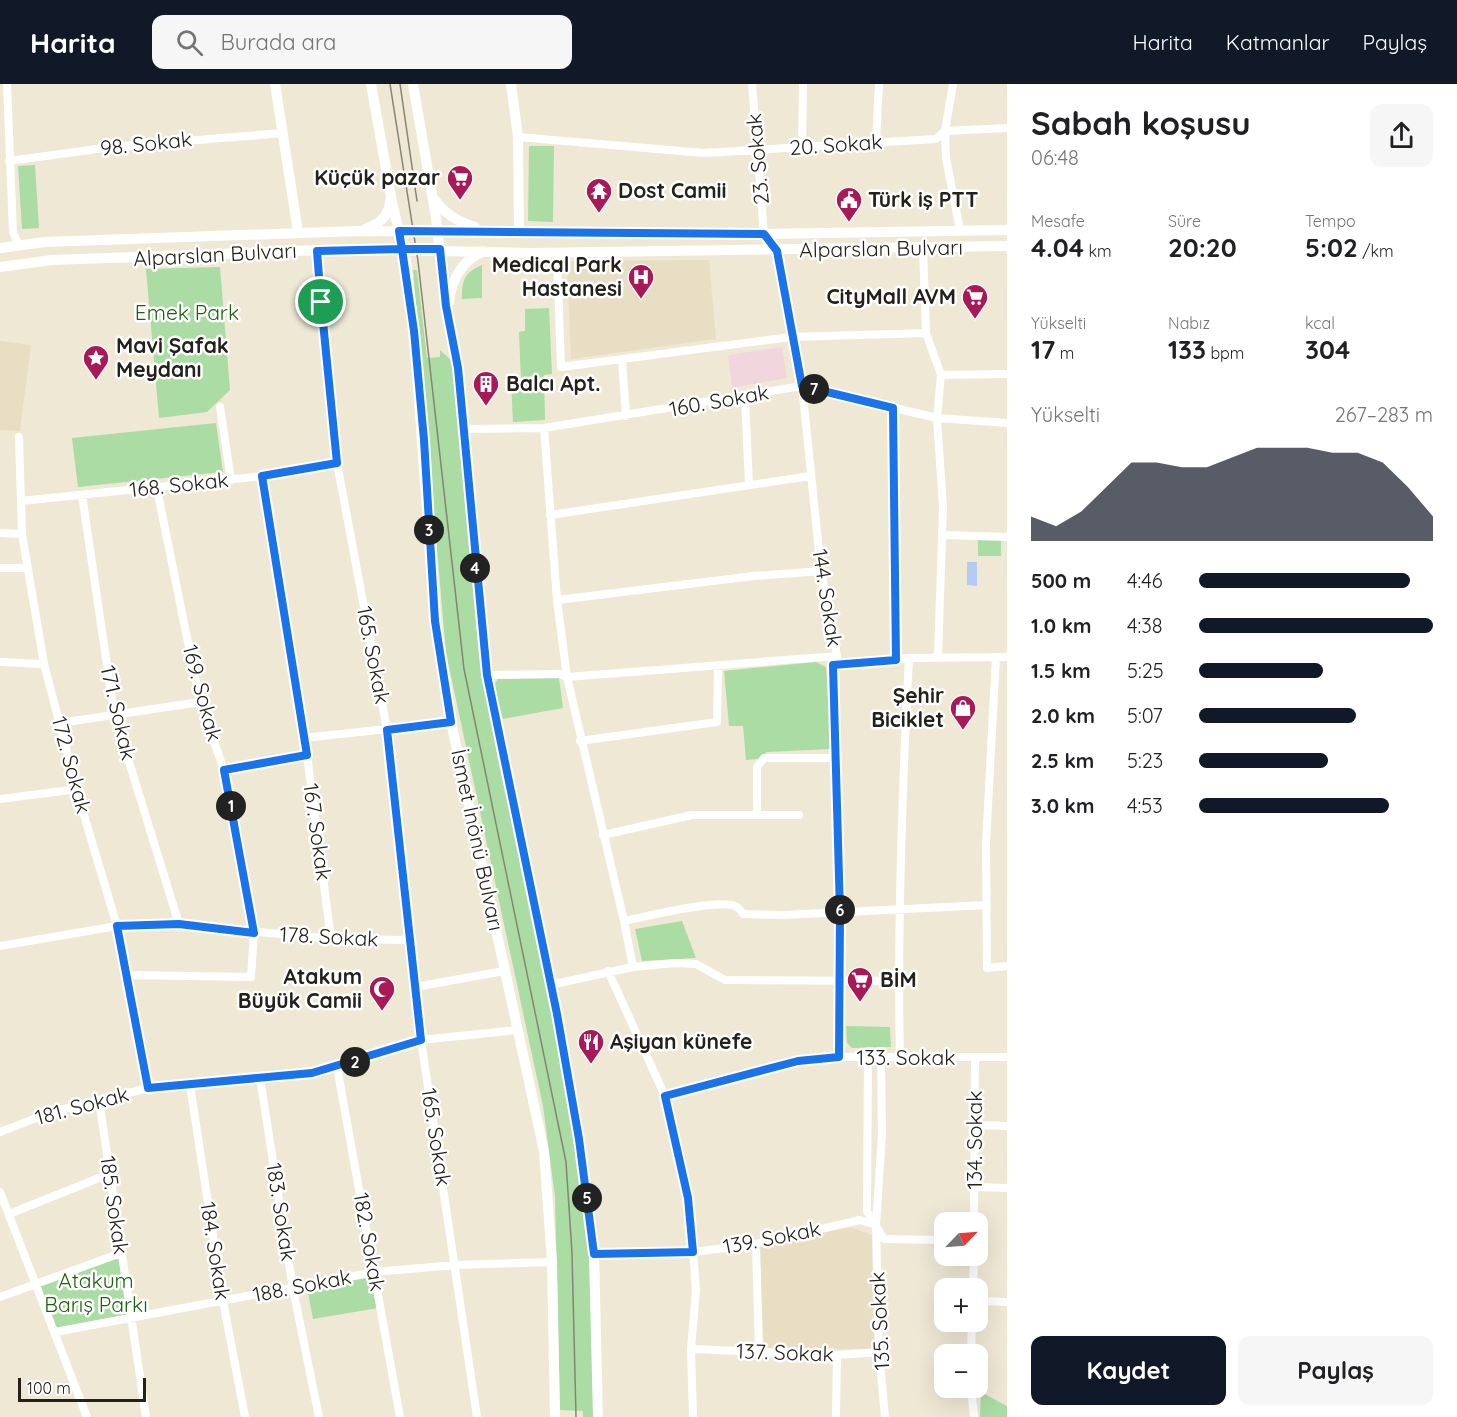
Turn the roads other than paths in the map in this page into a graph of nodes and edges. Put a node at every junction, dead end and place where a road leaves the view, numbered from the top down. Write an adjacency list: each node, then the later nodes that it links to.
1 (7, 84): 17 (street)
2 (275, 84): 12 (main road)
3 (371, 84): 18 (main road, İsmet İnönü Bulvarı)
4 (413, 84): 19 (main road, İsmet İnönü Bulvarı)
5 (511, 84): 13 (main road)
6 (752, 84): 16 (street, 23. Sokak)
7 (803, 84): 15 (street)
8 (879, 84): 14 (street)
9 (953, 84): 11 (street)
10 (1007, 128): 11 (street, 20. Sokak)
11 (945, 131): 14 (street, 20. Sokak); 20 (street)
12 (283, 134): 17 (street, 98. Sokak); 25 (main road)
13 (518, 137): 16 (street, 20. Sokak); 27 (main road)
14 (876, 141): 15 (street, 20. Sokak)
15 (802, 147): 16 (street, 20. Sokak)
16 (757, 150): 28 (street, 23. Sokak)
17 (9, 161): 29 (street)
18 (390, 188): 22 (main road); 23 (main road, İsmet İnönü Bulvarı)
19 (432, 195): 24 (main road, İsmet İnönü Bulvarı); 26 (main road)
20 (960, 230): 21 (main road, Alparslan Bulvarı); 28 (main road, Alparslan Bulvarı)
21 (1007, 230)
22 (357, 231): 23 (main road, Alparslan Bulvarı); 25 (main road, Alparslan Bulvarı)
23 (399, 231): 24 (main road, Alparslan Bulvarı); 32 (main road, İsmet İnönü Bulvarı)
24 (438, 231): 26 (main road, Alparslan Bulvarı); 33 (main road, İsmet İnönü Bulvarı)
25 (298, 232): 29 (main road, Alparslan Bulvarı)
26 (490, 232): 27 (main road, Alparslan Bulvarı)
27 (519, 232): 28 (main road, Alparslan Bulvarı)
28 (764, 234): 37 (main road)
29 (18, 244): 31 (main road, Alparslan Bulvarı)
30 (1007, 246): 34 (main road, Alparslan Bulvarı)
31 (0, 248)
32 (402, 249): 33 (main road, Alparslan Bulvarı); 35 (main road, Alparslan Bulvarı); 86 (main road, İsmet İnönü Bulvarı)
33 (440, 249): 36 (main road, Alparslan Bulvarı); 40 (main road, İsmet İnönü Bulvarı)
34 (923, 249): 37 (main road, Alparslan Bulvarı); 41 (street)
35 (317, 251): 39 (main road, Alparslan Bulvarı); 56 (street, 165. Sokak)
36 (485, 251): 38 (main road, Alparslan Bulvarı); 40 (main road)
37 (777, 251): 38 (main road, Alparslan Bulvarı); 42 (street, 144. Sokak)
38 (557, 253): 43 (street)
39 (0, 267)
40 (447, 314): 54 (main road, İsmet İnönü Bulvarı)
41 (926, 333): 42 (street); 45 (street)
42 (792, 337): 43 (street); 46 (street, 144. Sokak)
43 (622, 359): 50 (street)
44 (1007, 374): 45 (street)
45 (940, 375): 51 (street)
46 (802, 386): 47 (street, 160. Sokak); 49 (street, 160. Sokak); 58 (street, 144. Sokak)
47 (745, 397): 50 (street, 160. Sokak); 60 (street)
48 (220, 407): 59 (street)
49 (893, 408): 51 (street, 160. Sokak); 77 (street)
50 (626, 417): 53 (street, 160. Sokak)
51 (937, 418): 52 (street, 160. Sokak); 67 (street)
52 (1007, 423)
53 (544, 428): 54 (street, 160. Sokak); 64 (street)
54 (464, 429): 82 (main road, İsmet İnönü Bulvarı)
55 (19, 437): 63 (street, 172. Sokak)
56 (337, 463): 57 (street, 168. Sokak); 88 (street, 165. Sokak)
57 (262, 476): 59 (street, 168. Sokak); 89 (street, 167. Sokak)
58 (811, 476): 60 (street); 71 (street, 144. Sokak)
59 (231, 480): 61 (street, 168. Sokak)
60 (749, 485): 64 (street)
61 (157, 489): 62 (street, 168. Sokak); 84 (street, 169. Sokak)
62 (82, 495): 63 (street, 168. Sokak); 85 (street, 171. Sokak)
63 (21, 501): 66 (street, 172. Sokak)
64 (550, 515): 72 (street)
65 (0, 533): 66 (street)
66 (22, 534): 70 (street, 172. Sokak)
67 (942, 535): 68 (street); 73 (street)
68 (1007, 537)
69 (0, 568): 70 (street)
70 (28, 568): 80 (street, 172. Sokak)
71 (821, 571): 72 (street); 78 (street, 144. Sokak)
72 (557, 600): 83 (street)
73 (938, 657): 74 (street); 76 (street)
74 (996, 657): 75 (street); 99 (street)
75 (1007, 657)
76 (909, 658): 77 (street); 100 (street)
77 (896, 660): 78 (street)
78 (835, 661): 81 (street); 92 (street, 144. Sokak)
79 (0, 662): 80 (street)
80 (44, 664): 87 (street, 172. Sokak)
81 (718, 665): 83 (street); 90 (street)
82 (487, 675): 83 (street); 116 (main road, İsmet İnönü Bulvarı)
83 (567, 677): 90 (street)
84 (200, 702): 85 (street); 93 (street, 169. Sokak)
85 (114, 713): 87 (street); 103 (street, 171. Sokak)
86 (451, 722): 88 (street); 111 (main road, İsmet İnönü Bulvarı)
87 (60, 723): 94 (street, 172. Sokak)
88 (387, 730): 89 (street); 107 (street, 165. Sokak)
89 (304, 738): 91 (street, 167. Sokak)
90 (580, 741): 98 (street)
91 (307, 755): 93 (street); 106 (street, 167. Sokak)
92 (836, 758): 96 (street); 101 (street, 144. Sokak)
93 (224, 770): 105 (street, 169. Sokak)
94 (78, 789): 95 (street); 104 (street, 172. Sokak)
95 (0, 799)
96 (757, 814): 97 (street); 98 (street)
97 (799, 815)
98 (603, 836): 102 (street)
99 (987, 905): 100 (street); 109 (street)
100 (898, 909): 101 (street); 114 (street)
101 (840, 912): 102 (street); 115 (street, 144. Sokak)
102 (624, 921): 110 (street)
103 (179, 924): 104 (street, 178. Sokak); 105 (street, 178. Sokak)
104 (117, 926): 108 (street, 178. Sokak); 113 (street, 172. Sokak)
105 (254, 933): 106 (street, 178. Sokak); 113 (street, 169. Sokak)
106 (332, 939): 107 (street, 178. Sokak)
107 (408, 940): 117 (street, 165. Sokak)
108 (0, 946)
109 (1007, 966)
110 (633, 967): 112 (street); 115 (street)
111 (504, 971): 117 (street); 118 (main road, İsmet İnönü Bulvarı)
112 (608, 971): 116 (street); 130 (street)
113 (128, 975): 129 (street, 172. Sokak)
114 (899, 981): 115 (street); 123 (street)
115 (838, 982): 120 (street, 144. Sokak)
116 (550, 985): 146 (main road, İsmet İnönü Bulvarı)
117 (415, 987): 119 (street, 165. Sokak)
118 (519, 1030): 119 (street, 181. Sokak); 147 (main road, İsmet İnönü Bulvarı)
119 (421, 1040): 126 (street, 181. Sokak); 148 (street, 165. Sokak)
120 (839, 1057): 121 (street, 133. Sokak); 130 (street, 133. Sokak)
121 (868, 1058): 122 (street, 133. Sokak); 141 (street, 135. Sokak)
122 (881, 1058): 123 (street, 133. Sokak); 141 (street, 135. Sokak)
123 (900, 1058): 124 (street, 133. Sokak)
124 (975, 1058): 125 (street, 133. Sokak); 132 (street, 134. Sokak)
125 (1007, 1058)
126 (337, 1067): 127 (street, 181. Sokak); 149 (street, 182. Sokak)
127 (260, 1078): 128 (street, 181. Sokak); 151 (street, 183. Sokak)
128 (190, 1084): 129 (street, 181. Sokak); 153 (street, 184. Sokak)
129 (148, 1088): 131 (street, 181. Sokak)
130 (665, 1096): 144 (street)
131 (99, 1100): 134 (street, 181. Sokak); 135 (street, 185. Sokak)
132 (973, 1125): 133 (street); 136 (street, 134. Sokak)
133 (1007, 1126)
134 (0, 1132)
135 (109, 1174): 140 (street); 145 (street, 185. Sokak)
136 (975, 1187): 137 (street); 139 (street, 134. Sokak)
137 (1007, 1188)
138 (0, 1192): 140 (street)
139 (974, 1212)
140 (9, 1214): 150 (street)
141 (876, 1225): 142 (street); 143 (street, 139. Sokak); 159 (street, 135. Sokak)
142 (934, 1240)
143 (756, 1244): 144 (street, 139. Sokak); 160 (street)
144 (693, 1252): 146 (street, 139. Sokak); 158 (street)
145 (120, 1253): 150 (street); 156 (street, 185. Sokak)
146 (594, 1254): 170 (main road, İsmet İnönü Bulvarı)
147 (552, 1262): 148 (street, 188. Sokak); 169 (main road, İsmet İnönü Bulvarı)
148 (456, 1265): 149 (street, 188. Sokak); 168 (street, 165. Sokak)
149 (375, 1272): 151 (street, 188. Sokak); 167 (street, 182. Sokak)
150 (37, 1282): 152 (street); 157 (street)
151 (293, 1289): 153 (street, 188. Sokak); 166 (street, 183. Sokak)
152 (0, 1297)
153 (223, 1301): 156 (street, 188. Sokak); 165 (street, 184. Sokak)
154 (988, 1301): 155 (street)
155 (1007, 1302)
156 (132, 1316): 157 (street, 188. Sokak); 164 (street, 185. Sokak)
157 (56, 1332): 163 (street)
158 (691, 1349): 160 (street, 137. Sokak); 171 (street)
159 (879, 1352): 161 (street, 137. Sokak); 173 (street, 135. Sokak)
160 (759, 1353): 161 (street, 137. Sokak)
161 (837, 1355): 172 (street)
162 (972, 1398): 174 (street)
163 (87, 1417)
164 (146, 1417)
165 (245, 1417)
166 (319, 1417)
167 (400, 1417)
168 (477, 1417)
169 (555, 1417)
170 (598, 1417)
171 (693, 1417)
172 (836, 1417)
173 (885, 1417)
174 (974, 1417)

